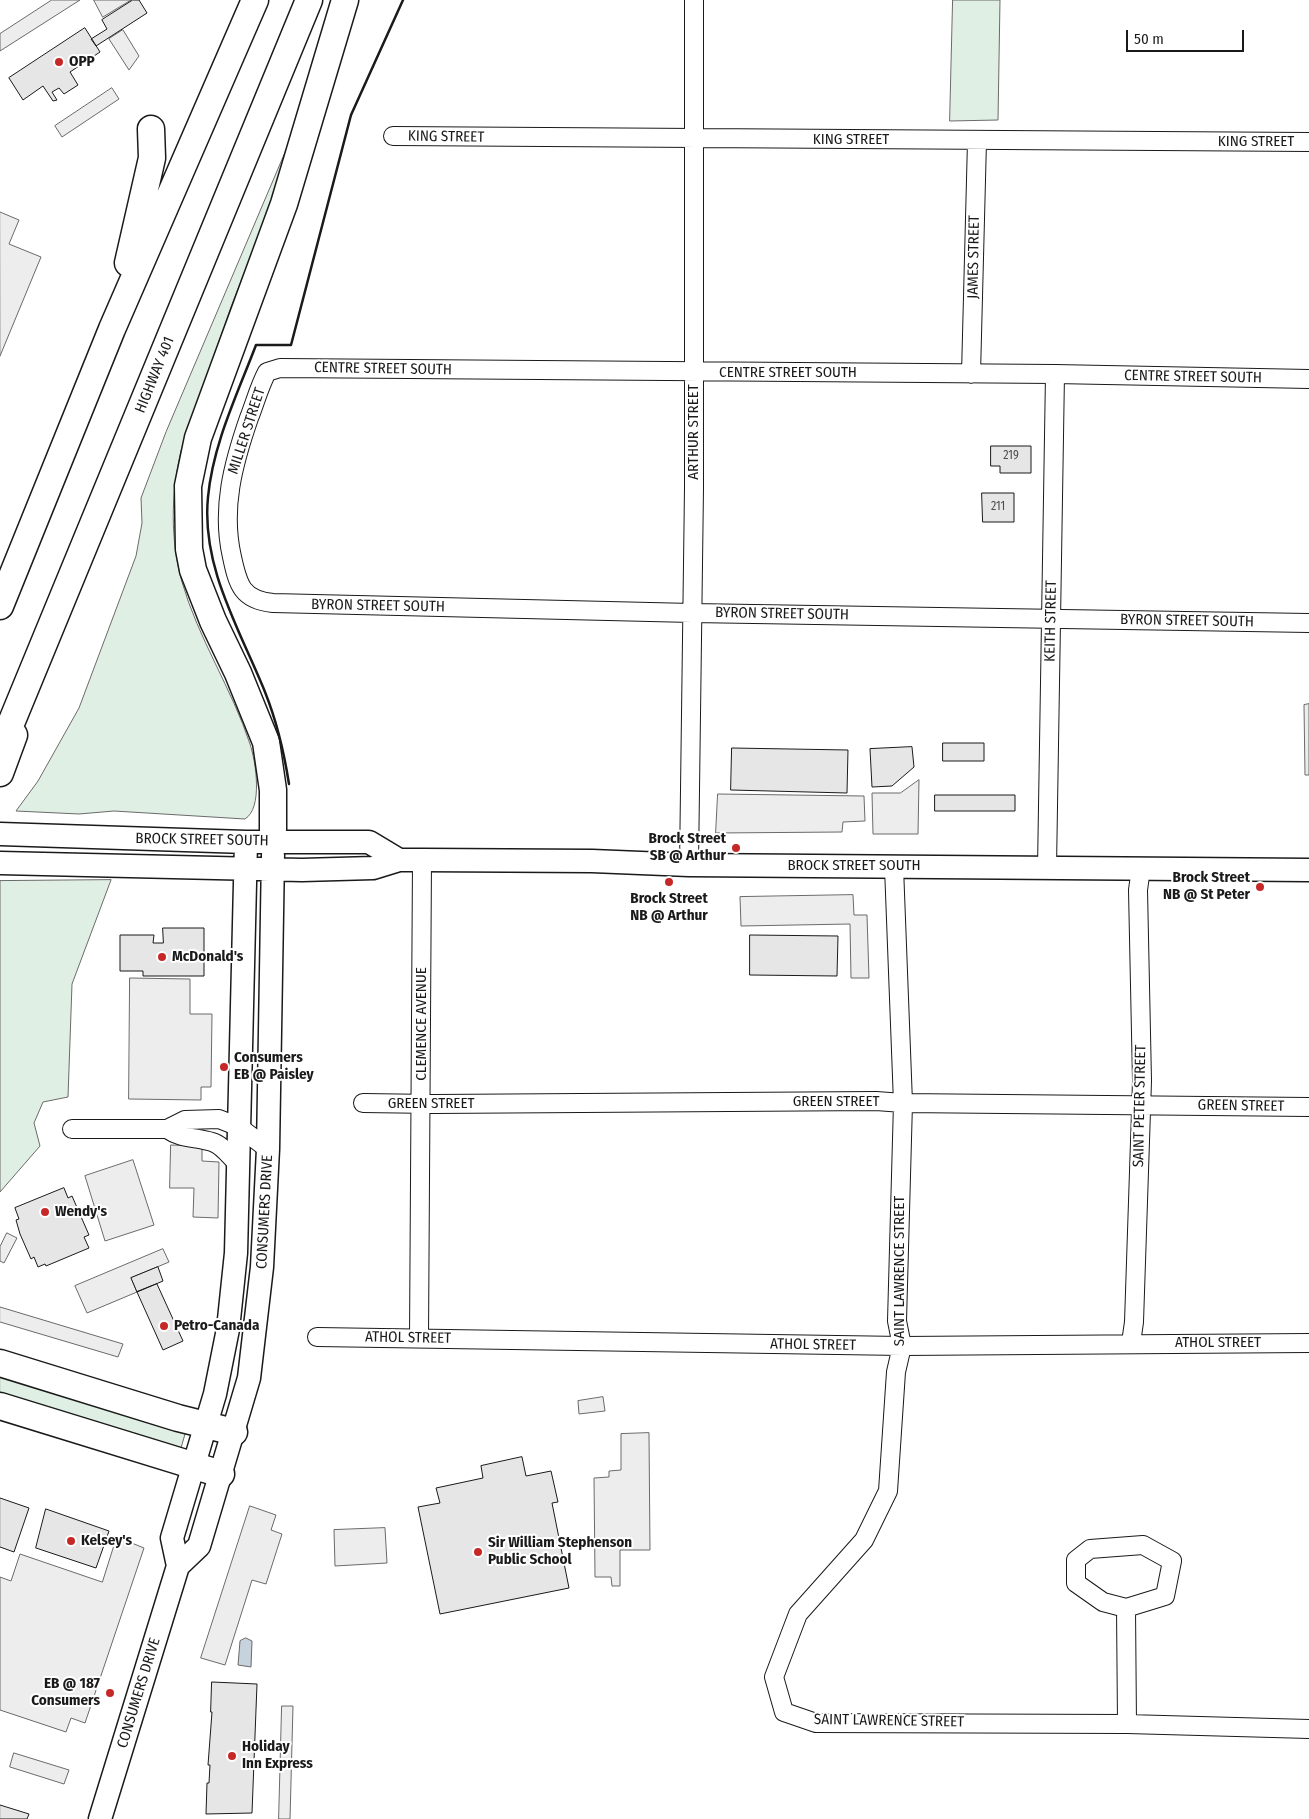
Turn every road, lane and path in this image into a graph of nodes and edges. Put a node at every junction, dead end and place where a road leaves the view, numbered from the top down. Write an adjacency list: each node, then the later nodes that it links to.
1 (254, 0): 10 (highway)
2 (309, 0): 16 (highway, HIGHWAY 401)
3 (345, 0): 27 (highway)
4 (694, 0): 7 (street, ARTHUR STREET)
5 (151, 129): 10 (highway)
6 (393, 136): 7 (street, KING STREET)
7 (694, 139): 8 (street, KING STREET); 12 (street, ARTHUR STREET)
8 (977, 141): 9 (street, KING STREET); 13 (street, JAMES STREET)
9 (1309, 142)
10 (111, 334): 17 (highway); 19 (highway)
11 (268, 372): 12 (street, CENTRE STREET SOUTH); 18 (street, MILLER STREET)
12 (693, 372): 13 (street, CENTRE STREET SOUTH); 20 (street, ARTHUR STREET)
13 (971, 374): 14 (street, CENTRE STREET SOUTH)
14 (1055, 374): 15 (street, CENTRE STREET SOUTH); 21 (street, KEITH STREET)
15 (1309, 379)
16 (94, 521): 23 (highway, HIGHWAY 401); 24 (highway)
17 (0, 561)
18 (256, 600): 20 (street, BYRON STREET SOUTH)
19 (0, 606)
20 (692, 613): 21 (street, BYRON STREET SOUTH); 31 (street, ARTHUR STREET)
21 (1051, 618): 22 (street, BYRON STREET SOUTH); 33 (street, KEITH STREET)
22 (1309, 623)
23 (0, 750)
24 (0, 773)
25 (0, 834): 26 (main road, BROCK STREET SOUTH)
26 (246, 842): 27 (main road, BROCK STREET SOUTH); 35 (main road, CONSUMERS DRIVE)
27 (273, 842): 28 (main road, BROCK STREET SOUTH); 36 (main road, CONSUMERS DRIVE)
28 (399, 860): 29 (main road, BROCK STREET SOUTH); 36 (main road, BROCK STREET SOUTH)
29 (422, 860): 31 (main road, BROCK STREET SOUTH); 40 (street, CLEMENCE AVENUE)
30 (0, 864): 35 (main road, BROCK STREET SOUTH)
31 (689, 865): 32 (main road, BROCK STREET SOUTH)
32 (894, 867): 33 (main road, BROCK STREET SOUTH); 39 (street, SAINT LAWRENCE STREET)
33 (1047, 868): 34 (main road, BROCK STREET SOUTH)
34 (1141, 868): 37 (main road, BROCK STREET SOUTH); 41 (street, SAINT PETER STREET)
35 (245, 869): 36 (main road, BROCK STREET SOUTH); 43 (main road, CONSUMERS DRIVE)
36 (273, 870): 46 (main road, CONSUMERS DRIVE)
37 (1309, 870)
38 (363, 1103): 40 (street, GREEN STREET)
39 (903, 1103): 40 (street, GREEN STREET); 41 (street, GREEN STREET); 52 (street, SAINT LAWRENCE STREET)
40 (422, 1104): 49 (street, CLEMENCE AVENUE)
41 (1142, 1105): 42 (street, GREEN STREET); 50 (street, SAINT PETER STREET)
42 (1309, 1107)
43 (239, 1127): 45 (street); 46 (street); 47 (main road, CONSUMERS DRIVE)
44 (72, 1129): 45 (street)
45 (167, 1130): 47 (street)
46 (268, 1149): 56 (main road, CONSUMERS DRIVE)
47 (239, 1166): 55 (main road, CONSUMERS DRIVE)
48 (317, 1337): 49 (street, ATHOL STREET)
49 (419, 1338): 52 (street, ATHOL STREET)
50 (1132, 1343): 51 (street, ATHOL STREET); 52 (street, ATHOL STREET)
51 (1309, 1343)
52 (902, 1346): 61 (street, SAINT LAWRENCE STREET)
53 (0, 1363): 55 (highway)
54 (0, 1406): 57 (highway)
55 (206, 1426): 56 (highway); 57 (main road, CONSUMERS DRIVE)
56 (234, 1432): 58 (main road, CONSUMERS DRIVE)
57 (195, 1466): 58 (highway); 59 (main road, CONSUMERS DRIVE)
58 (221, 1474): 59 (main road, CONSUMERS DRIVE)
59 (178, 1566): 63 (main road, CONSUMERS DRIVE)
60 (1126, 1608): 60 (street); 61 (street)
61 (1127, 1724): 62 (street, SAINT LAWRENCE STREET)
62 (1309, 1730)
63 (100, 1819)

